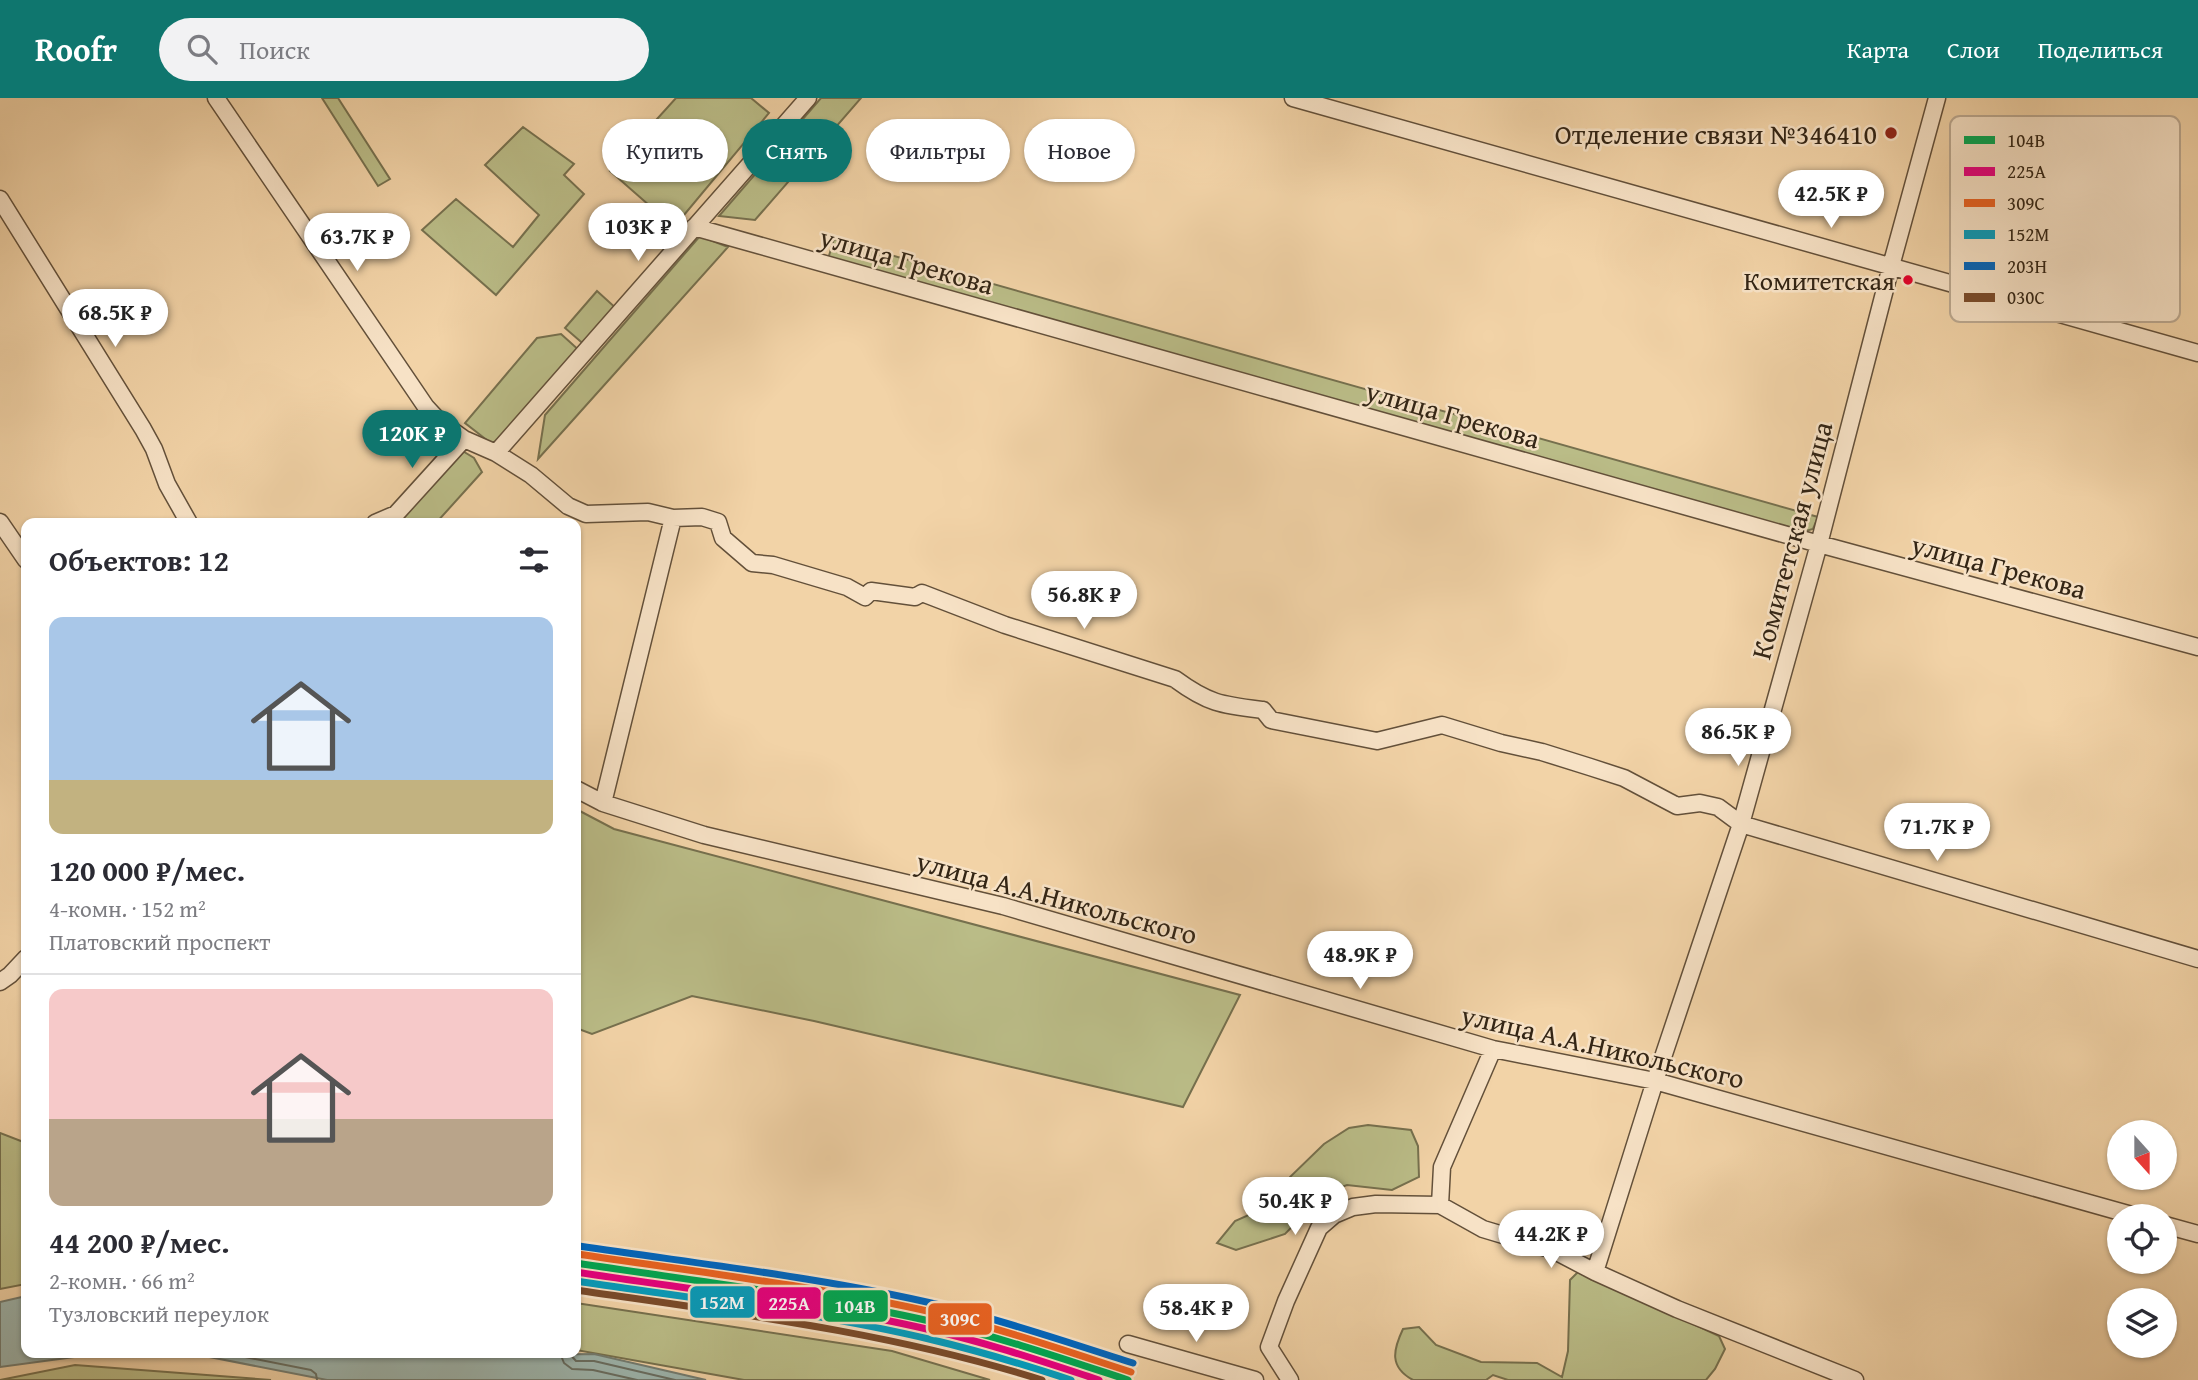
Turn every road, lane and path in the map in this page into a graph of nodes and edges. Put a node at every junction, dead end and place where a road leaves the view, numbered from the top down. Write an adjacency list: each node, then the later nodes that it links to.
1 (216, 98): 11 (street)
2 (808, 98): 6 (street)
3 (1293, 98): 7 (street)
4 (1937, 98): 7 (street, Комитетская улица)
5 (0, 199): 13 (street)
6 (694, 227): 12 (street); 17 (street, улица Грекова)
7 (1891, 266): 8 (street); 17 (street, Комитетская улица)
8 (1950, 283)
9 (2089, 322): 10 (street)
10 (2198, 353)
11 (464, 439): 12 (street); 14 (street)
12 (495, 453): 15 (street)
13 (186, 518)
14 (387, 518)
15 (673, 518): 21 (street); 22 (street)
16 (0, 522): 18 (street)
17 (1819, 544): 19 (street, улица Грекова); 22 (street, Комитетская улица)
18 (21, 553)
19 (2198, 648)
20 (581, 792): 21 (street, улица А.А.Никольского)
21 (603, 803): 26 (street, улица А.А.Никольского)
22 (1741, 824): 23 (street); 27 (street, Комитетская улица)
23 (2198, 959)
24 (21, 963): 25 (street)
25 (5, 979)
26 (1493, 1049): 27 (street, улица А.А.Никольского); 28 (street)
27 (1655, 1081): 29 (street, улица А.А.Никольского); 32 (street, Комитетская улица)
28 (1440, 1205): 32 (street); 35 (street)
29 (2107, 1208)
30 (2177, 1228): 31 (street)
31 (2198, 1234)
32 (1595, 1272): 36 (street)
33 (1128, 1344): 34 (street)
34 (1255, 1380)
35 (1290, 1380)
36 (1855, 1380)

